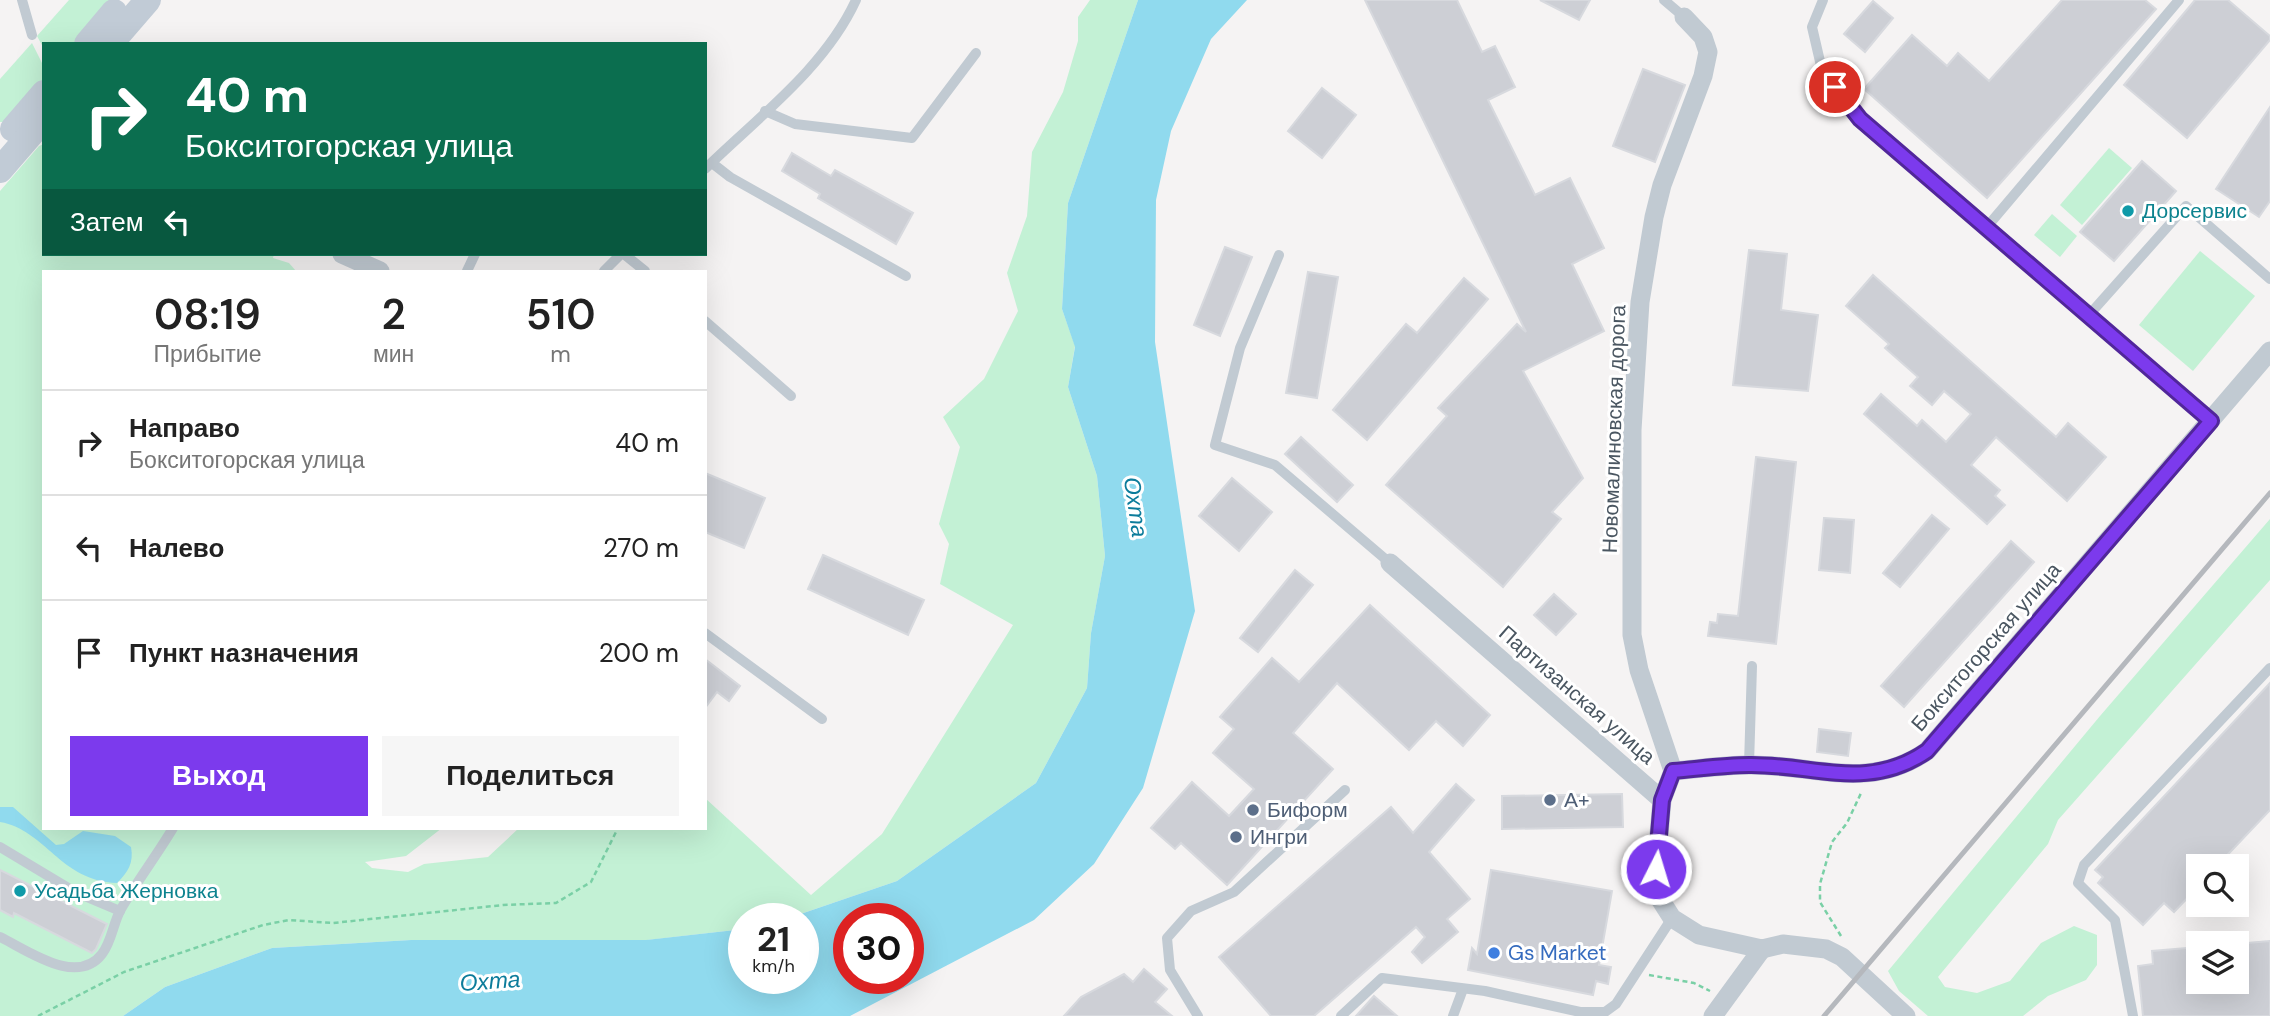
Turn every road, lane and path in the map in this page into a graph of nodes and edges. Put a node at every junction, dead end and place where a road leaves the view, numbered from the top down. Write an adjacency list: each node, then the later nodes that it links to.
1 (22, 0): 9 (lane)
2 (125, 0): 10 (main road)
3 (148, 0): 11 (main road)
4 (856, 0): 14 (lane)
5 (1664, 0): 8 (lane)
6 (1823, 0): 18 (lane)
7 (2179, 0): 18 (lane)
8 (1684, 17): 39 (street, Новомалиновская дорога)
9 (32, 35)
10 (89, 42)
11 (112, 42)
12 (976, 53): 14 (lane)
13 (41, 108): 15 (main road)
14 (765, 111): 16 (lane)
15 (7, 140): 17 (main road)
16 (709, 166): 26 (lane)
17 (0, 170)
18 (1986, 228): 28 (lane)
19 (1279, 255): 33 (lane)
20 (346, 256): 23 (street)
21 (621, 256): 24 (lane)
22 (626, 256): 25 (lane)
23 (378, 270)
24 (605, 270)
25 (644, 270)
26 (906, 276)
27 (2270, 279): 28 (lane)
28 (2089, 315): 32 (lane)
29 (707, 323): 31 (lane)
30 (2270, 351): 32 (street, Бокситогорская улица)
31 (791, 396)
32 (2211, 421): 40 (street, Бокситогорская улица)
33 (1390, 563): 42 (street, Партизанская улица)
34 (707, 634): 37 (lane)
35 (1752, 666): 38 (lane)
36 (2270, 668): 60 (lane)
37 (822, 719)
38 (1749, 765): 39 (street, Бокситогорская улица); 40 (street, Бокситогорская улица)
39 (1673, 771): 42 (street)
40 (1861, 774): 49 (path)
41 (1345, 790): 55 (lane)
42 (1662, 800): 47 (street)
43 (172, 830): 46 (lane)
44 (617, 830): 54 (path)
45 (0, 847): 46 (lane)
46 (120, 911): 48 (lane)
47 (1672, 918): 50 (street); 51 (lane)
48 (0, 937)
49 (1847, 943)
50 (1762, 949): 58 (street); 59 (street)
51 (1635, 972): 52 (lane); 53 (path)
52 (1463, 989): 56 (lane); 57 (lane)
53 (1713, 992)
54 (38, 1016)
55 (1198, 1016)
56 (1341, 1016)
57 (1453, 1016)
58 (1713, 1016)
59 (1906, 1016)
60 (2133, 1016)

